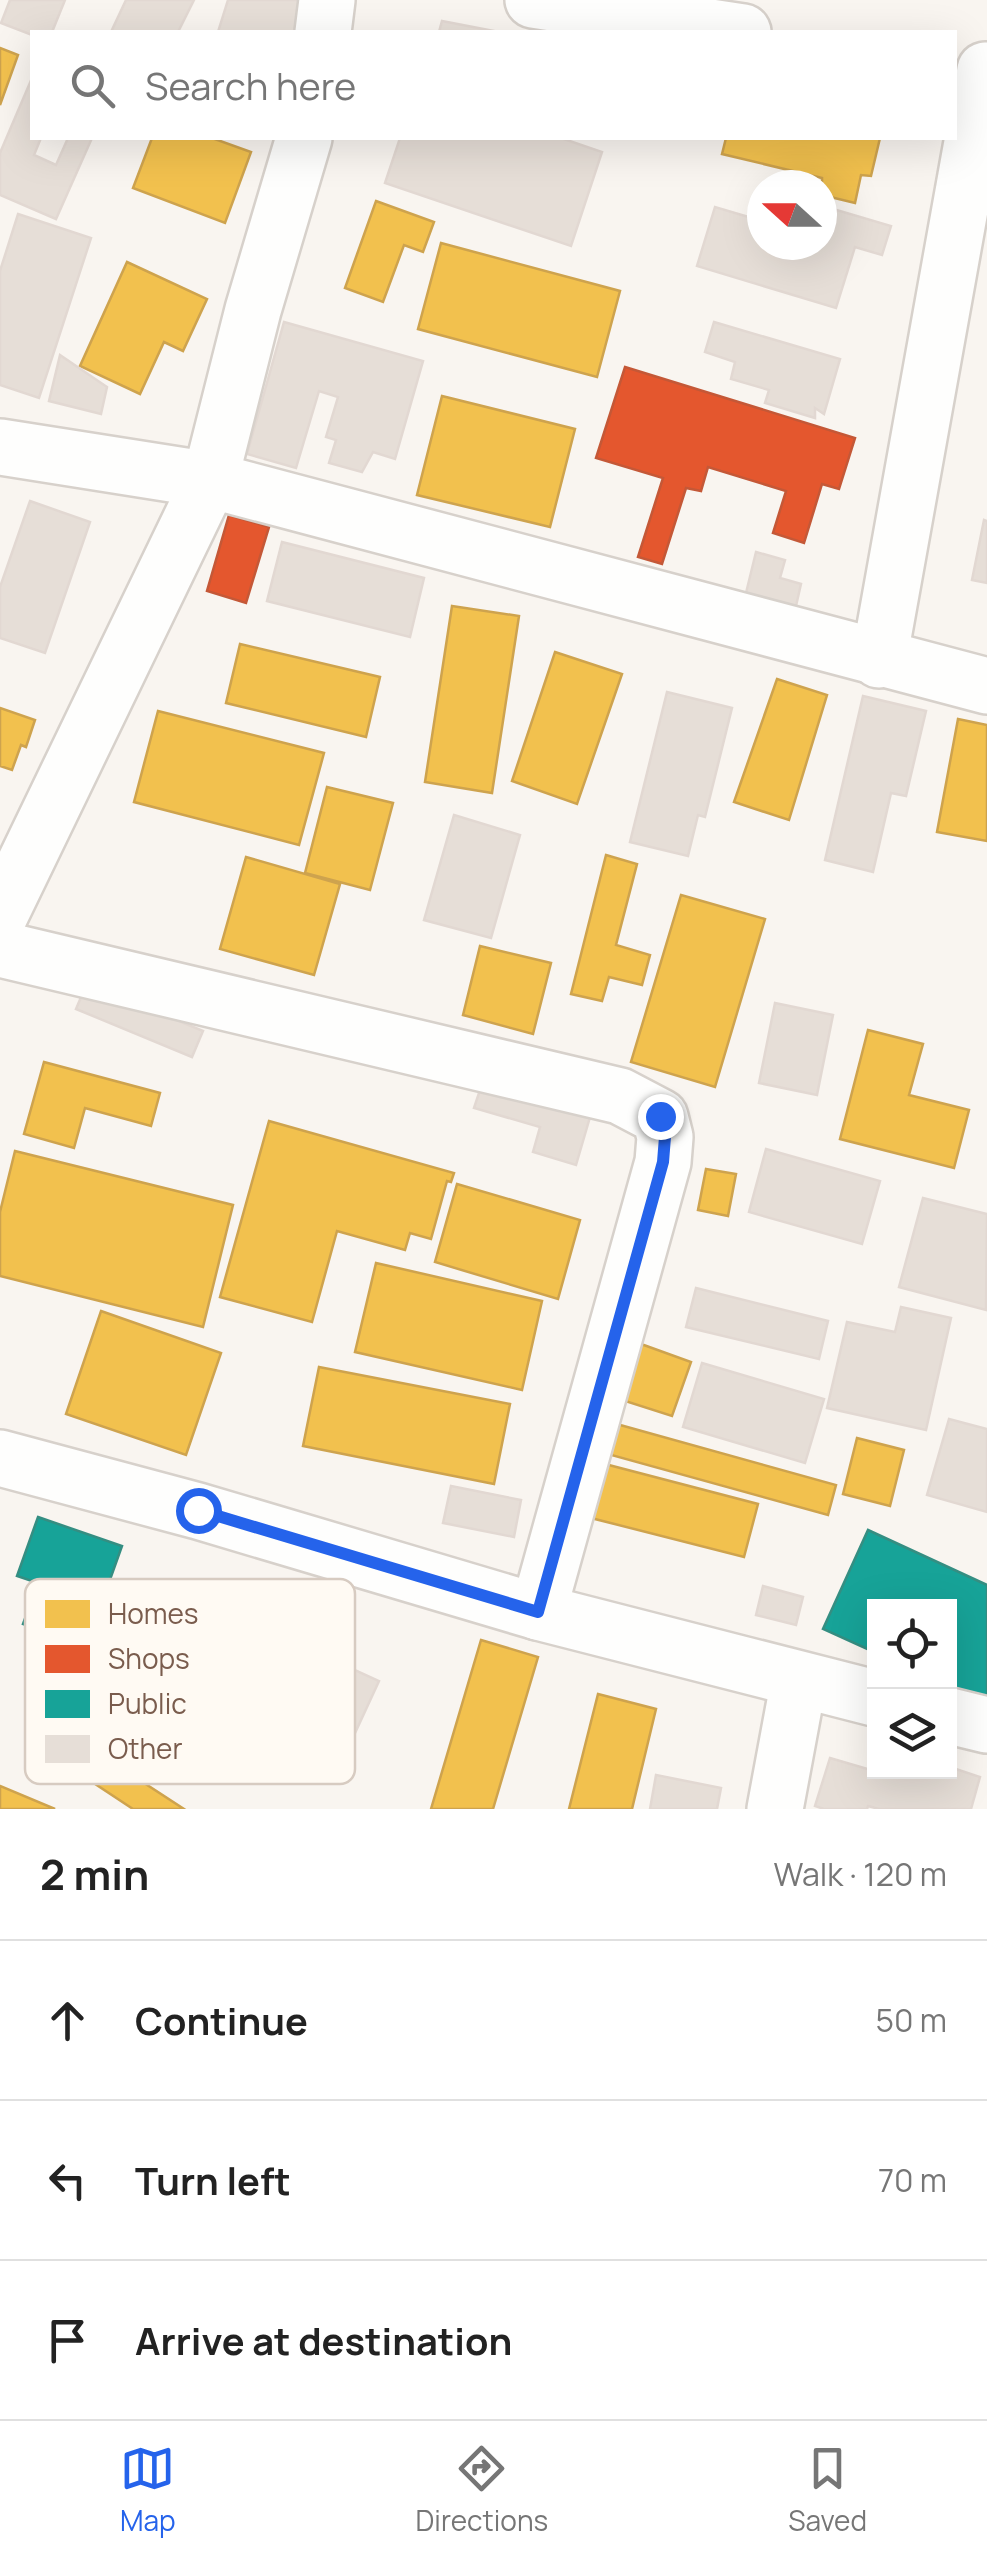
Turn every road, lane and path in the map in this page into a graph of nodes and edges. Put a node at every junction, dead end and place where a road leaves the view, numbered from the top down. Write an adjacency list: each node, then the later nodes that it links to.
1 (327, 0): 3 (street)
2 (534, 0): 4 (street)
3 (323, 30)
4 (729, 30)
5 (975, 69): 9 (street)
6 (303, 140): 8 (street)
7 (0, 447): 8 (street)
8 (210, 480): 9 (street); 11 (street)
9 (879, 660): 10 (street)
10 (987, 686)
11 (0, 916)
12 (0, 949): 14 (street)
13 (0, 1458): 14 (street)
14 (538, 1612): 15 (street)
15 (800, 1680): 16 (street); 19 (street)
16 (867, 1696)
17 (957, 1718): 18 (street)
18 (987, 1725)
19 (775, 1809)

